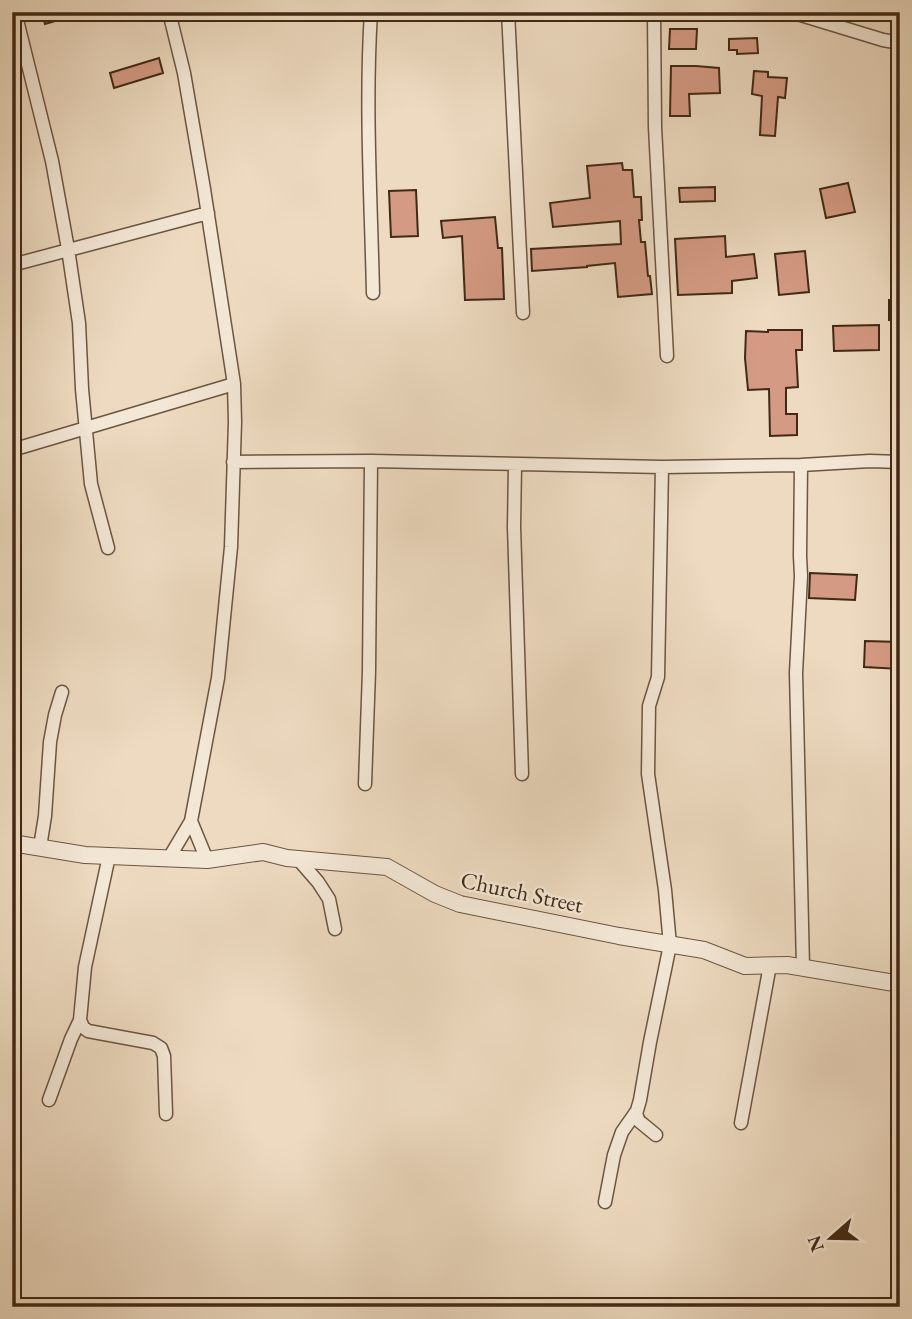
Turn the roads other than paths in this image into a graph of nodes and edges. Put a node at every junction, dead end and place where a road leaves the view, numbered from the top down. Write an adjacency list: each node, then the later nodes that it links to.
1 (15, 12): 9 (street)
2 (169, 12): 8 (street)
3 (371, 12): 11 (street)
4 (508, 12): 12 (street)
5 (654, 12): 13 (street)
6 (791, 12): 7 (street)
7 (900, 43)
8 (208, 213): 9 (street); 14 (street)
9 (68, 249): 10 (street); 15 (street)
10 (12, 265)
11 (373, 293)
12 (523, 313)
13 (667, 356)
14 (234, 384): 15 (street); 18 (street)
15 (86, 429): 16 (street); 23 (street)
16 (12, 450)
17 (370, 461): 18 (street); 20 (street); 26 (street)
18 (233, 462): 27 (street)
19 (900, 462): 21 (street)
20 (515, 465): 22 (street); 25 (street)
21 (801, 465): 22 (street); 37 (street)
22 (662, 467): 35 (street)
23 (108, 548)
24 (62, 692): 29 (street)
25 (522, 774)
26 (365, 785)
27 (191, 821): 31 (street); 33 (street)
28 (12, 843): 29 (street, Church Street)
29 (40, 847): 30 (street, Church Street)
30 (109, 856): 31 (street, Church Street); 39 (street)
31 (169, 858): 33 (street, Church Street)
32 (298, 859): 33 (street, Church Street); 34 (street); 35 (street, Church Street)
33 (207, 860)
34 (335, 929)
35 (670, 945): 36 (street, Church Street); 41 (street)
36 (770, 965): 37 (street, Church Street); 43 (street)
37 (803, 967): 38 (street, Church Street)
38 (900, 984)
39 (80, 1020): 40 (street); 42 (street)
40 (49, 1100)
41 (636, 1112): 44 (street); 45 (street)
42 (166, 1114)
43 (741, 1123)
44 (656, 1135)
45 (605, 1202)

